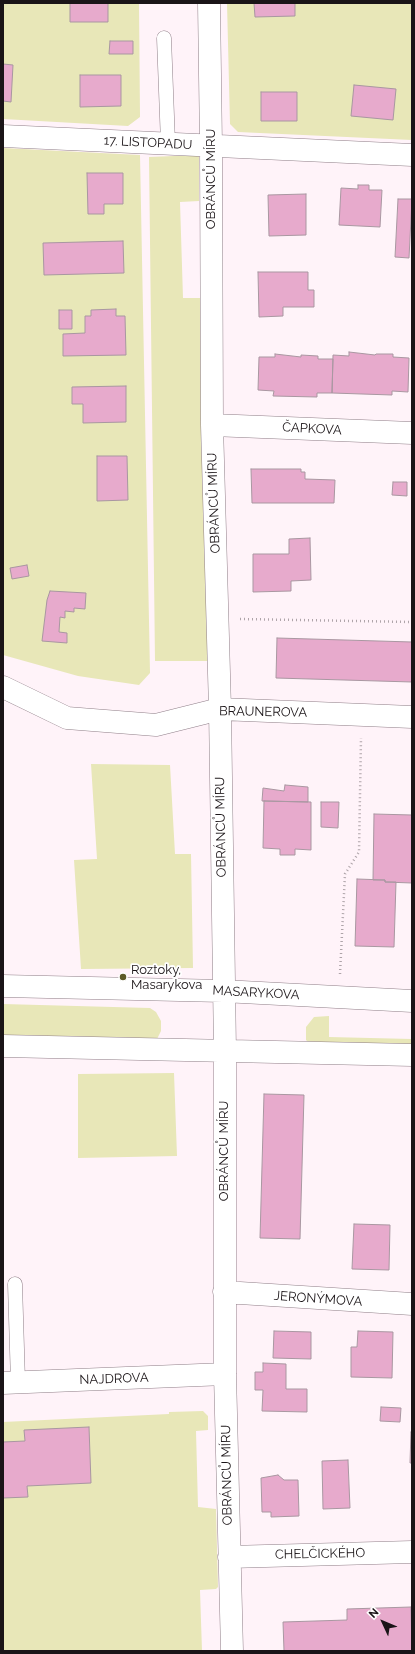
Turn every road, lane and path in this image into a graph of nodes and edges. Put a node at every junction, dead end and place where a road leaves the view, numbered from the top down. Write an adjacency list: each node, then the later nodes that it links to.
1 (209, 3): 5 (street, OBRÁNCŮ MÍRU)
2 (164, 38): 4 (lane)
3 (3, 136): 4 (street, 17. LISTOPADU)
4 (168, 143): 5 (street, 17. LISTOPADU)
5 (211, 146): 6 (street, 17. LISTOPADU); 7 (street, OBRÁNCŮ MÍRU)
6 (412, 155)
7 (212, 424): 8 (street, ČAPKOVA); 9 (street, OBRÁNCŮ MÍRU)
8 (412, 433)
9 (218, 619): 10 (path); 12 (street, OBRÁNCŮ MÍRU)
10 (412, 622)
11 (3, 687): 12 (street, BRAUNEROVA)
12 (220, 709): 13 (street, BRAUNEROVA); 16 (street, OBRÁNCŮ MÍRU)
13 (361, 715): 14 (street, BRAUNEROVA); 17 (path)
14 (412, 717)
15 (3, 986): 16 (street, MASARYKOVA)
16 (223, 991): 17 (street, MASARYKOVA); 20 (street, OBRÁNCŮ MÍRU)
17 (339, 998): 18 (street, MASARYKOVA)
18 (412, 1002)
19 (3, 1046): 20 (street)
20 (225, 1051): 21 (street); 23 (street, OBRÁNCŮ MÍRU)
21 (412, 1055)
22 (15, 1284): 26 (lane)
23 (224, 1292): 24 (street, JERONÝMOVA); 25 (street, OBRÁNCŮ MÍRU)
24 (412, 1304)
25 (224, 1374): 26 (street, NAJDROVA); 28 (street, OBRÁNCŮ MÍRU)
26 (10, 1383)
27 (412, 1552): 28 (street, CHELČICKÉHO)
28 (229, 1556): 29 (street, OBRÁNCŮ MÍRU)
29 (232, 1651)

